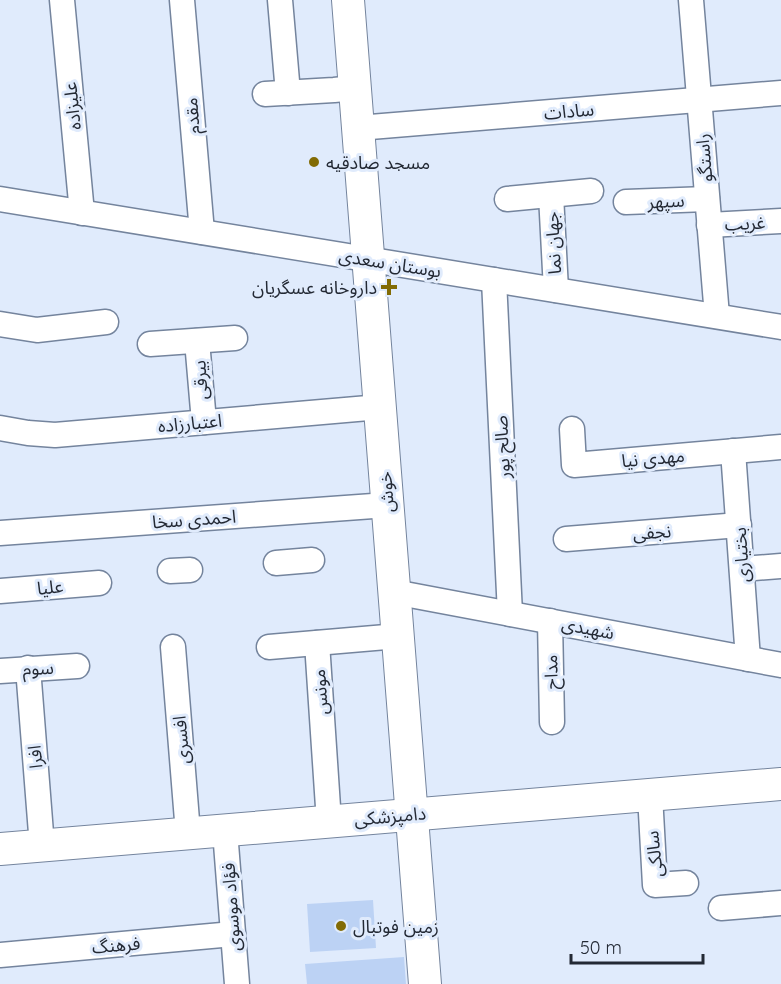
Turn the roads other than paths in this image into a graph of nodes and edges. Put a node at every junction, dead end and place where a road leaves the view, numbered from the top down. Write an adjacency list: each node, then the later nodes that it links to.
1 (62, 0): 16 (street, علیزاده)
2 (182, 0): 19 (street, مقدم)
3 (280, 0): 6 (street)
4 (348, 0): 6 (main road, خوش)
5 (691, 0): 8 (street, راستگو)
6 (354, 88): 9 (main road, خوش)
7 (781, 93): 8 (street, سادات)
8 (699, 100): 9 (street, سادات); 13 (street, راستگو)
9 (358, 128): 20 (main road, خوش)
10 (591, 191): 11 (street)
11 (551, 195): 12 (street); 22 (street, جهان نما)
12 (507, 199)
13 (707, 199): 15 (street, سپهر); 18 (street, راستگو)
14 (0, 200): 16 (street, بوستان سعدی)
15 (626, 202)
16 (82, 213): 19 (street, بوستان سعدی)
17 (781, 221): 18 (street, غریب)
18 (709, 225): 23 (street, راستگو)
19 (202, 232): 20 (street, بوستان سعدی)
20 (368, 260): 21 (street, بوستان سعدی); 30 (main road, خوش)
21 (494, 280): 22 (street, بوستان سعدی); 47 (street, صالح پور)
22 (556, 290): 23 (street, بوستان سعدی)
23 (717, 316): 26 (street, بوستان سعدی)
24 (106, 322): 25 (street)
25 (0, 324)
26 (781, 327)
27 (235, 338): 28 (street, بیرقی)
28 (197, 340): 29 (street); 31 (street, بیرقی)
29 (150, 344)
30 (380, 407): 31 (street, اعتبارزاده); 36 (main road, خوش)
31 (204, 422): 32 (street, اعتبارزاده)
32 (0, 428)
33 (572, 429): 35 (street, مهدی نیا)
34 (781, 447): 35 (street, مهدی نیا)
35 (733, 452): 37 (street, بختیاری)
36 (387, 505): 38 (street, احمدی سخا); 46 (main road, خوش)
37 (738, 525): 39 (street, نجفی); 43 (street, بختیاری)
38 (0, 532)
39 (566, 539)
40 (312, 560): 41 (street)
41 (276, 563)
42 (781, 566): 43 (street)
43 (742, 569): 53 (street, بختیاری)
44 (99, 583): 45 (street, علیا)
45 (0, 591)
46 (394, 592): 47 (street, شهیدی); 49 (main road, خوش)
47 (510, 614): 48 (street, شهیدی)
48 (550, 621): 53 (street, شهیدی); 58 (street, مداح)
49 (398, 636): 50 (street, مونس); 61 (main road, خوش)
50 (317, 643): 52 (street); 62 (street, مونس)
51 (173, 647): 64 (street, افسری)
52 (269, 647)
53 (748, 659): 54 (street, شهیدی)
54 (781, 665)
55 (77, 666): 56 (street, سوم)
56 (28, 669): 57 (street, سوم); 65 (street, افرا)
57 (0, 670)
58 (552, 722)
59 (781, 784): 60 (main road, دامپزشکی)
60 (650, 795): 61 (main road, دامپزشکی); 67 (street, سالکی)
61 (412, 814): 62 (main road, دامپزشکی); 73 (main road, خوش)
62 (329, 822): 63 (main road, دامپزشکی)
63 (225, 831): 64 (main road, دامپزشکی); 70 (street, فؤاد موسوی)
64 (188, 834): 65 (main road, دامپزشکی)
65 (42, 846): 66 (main road, دامپزشکی)
66 (0, 849)
67 (686, 882)
68 (781, 903): 69 (street)
69 (721, 908)
70 (233, 934): 71 (street, فرهنگ); 72 (street, فؤاد موسوی)
71 (0, 955)
72 (237, 984)
73 (425, 984)

